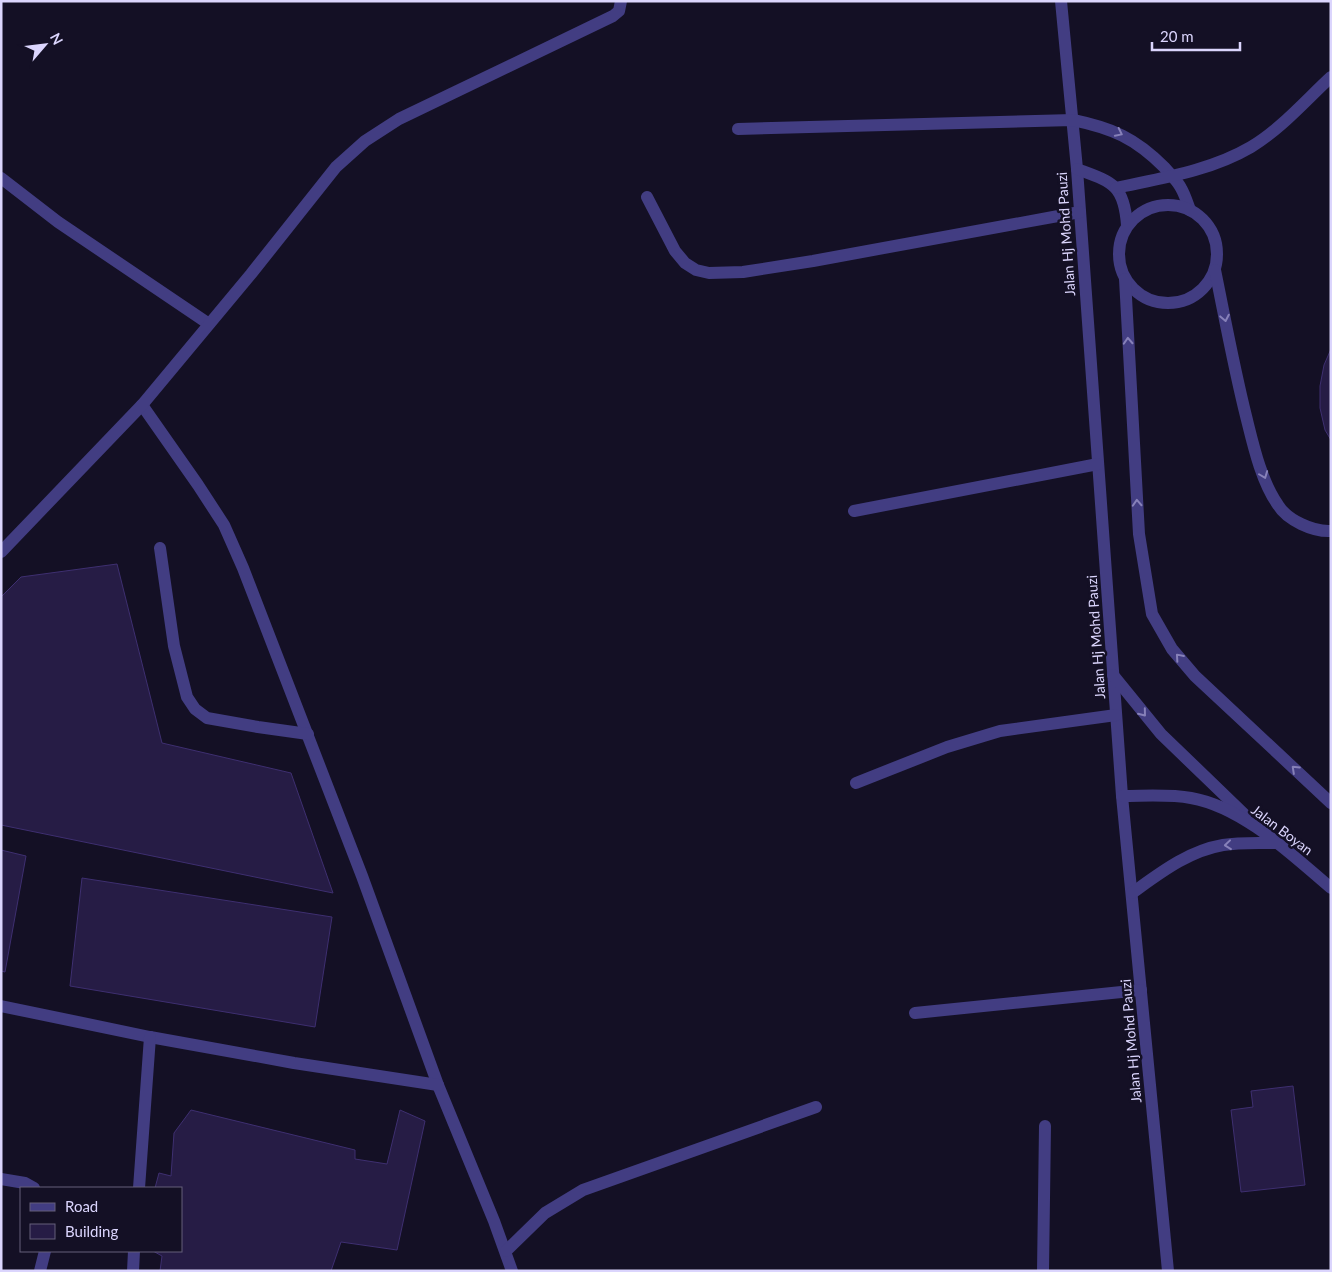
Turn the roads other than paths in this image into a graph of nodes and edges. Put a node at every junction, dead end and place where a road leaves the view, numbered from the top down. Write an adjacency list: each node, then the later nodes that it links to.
1 (621, 1): 16 (street)
2 (1061, 1): 4 (street, Jalan Hj Mohd Pauzi)
3 (1331, 77): 7 (street)
4 (1073, 120): 5 (street); 6 (street, Jalan Hj Mohd Pauzi); 7 (street, one-way to 7)
5 (738, 128)
6 (1076, 169): 9 (street); 12 (street, Jalan Hj Mohd Pauzi)
7 (1173, 177): 9 (street); 11 (street)
8 (1, 178): 16 (street)
9 (1116, 188): 13 (street)
10 (647, 197): 12 (street)
11 (1190, 210): 13 (street); 14 (street)
12 (1080, 212): 18 (street, Jalan Hj Mohd Pauzi)
13 (1127, 226): 15 (street)
14 (1216, 270): 15 (street); 20 (street, one-way to 20)
15 (1125, 279): 28 (street, one-way to 15)
16 (209, 324): 17 (street)
17 (142, 405): 22 (street); 25 (street)
18 (1098, 464): 19 (street); 23 (street, Jalan Hj Mohd Pauzi)
19 (854, 511)
20 (1331, 531)
21 (160, 548): 25 (street)
22 (1, 552)
23 (1113, 675): 24 (street, Jalan Hj Mohd Pauzi); 29 (street, one-way to 29)
24 (1116, 715): 26 (street); 27 (street, Jalan Hj Mohd Pauzi)
25 (308, 734): 37 (street)
26 (856, 783)
27 (1122, 796): 29 (street, Jalan Boyan); 32 (street, Jalan Hj Mohd Pauzi)
28 (1331, 803)
29 (1257, 828): 30 (street, Jalan Boyan)
30 (1276, 843): 31 (street, Jalan Boyan); 32 (street, one-way to 32)
31 (1331, 888)
32 (1132, 893): 33 (street, Jalan Hj Mohd Pauzi)
33 (1141, 990): 35 (street); 50 (street, Jalan Hj Mohd Pauzi)
34 (1, 1006): 36 (street)
35 (915, 1012)
36 (150, 1037): 37 (street); 42 (street)
37 (438, 1085): 43 (street)
38 (816, 1107): 43 (street)
39 (1044, 1126): 49 (street)
40 (1, 1179): 41 (street)
41 (32, 1187)
42 (139, 1187)
43 (506, 1251): 48 (street)
44 (45, 1252): 46 (street)
45 (134, 1252): 47 (street)
46 (40, 1271)
47 (132, 1271)
48 (512, 1271)
49 (1044, 1271)
50 (1168, 1271)

